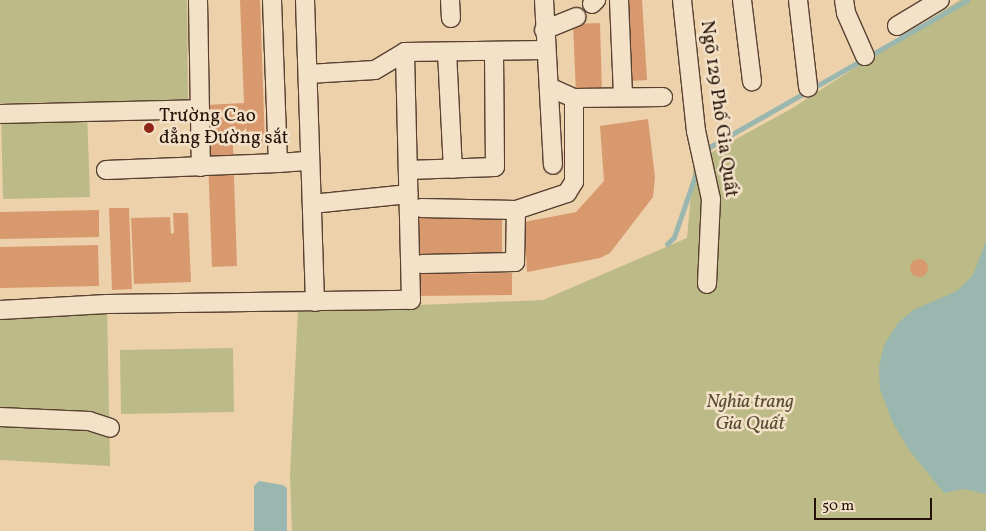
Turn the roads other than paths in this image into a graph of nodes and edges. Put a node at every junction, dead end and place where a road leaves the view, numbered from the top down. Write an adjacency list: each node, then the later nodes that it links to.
1 (198, 0): 28 (street)
2 (272, 0): 31 (street)
3 (305, 0): 21 (street)
4 (450, 0): 13 (street)
5 (544, 0): 15 (street)
6 (619, 0): 25 (street)
7 (682, 0): 42 (street, Ngõ 129 Phố Gia Quất)
8 (742, 0): 22 (street)
9 (798, 0): 24 (street)
10 (844, 0): 20 (street)
11 (940, 0): 14 (street)
12 (576, 17): 15 (street)
13 (451, 18)
14 (897, 26)
15 (544, 30): 16 (street)
16 (545, 50): 19 (street); 23 (street)
17 (405, 52): 18 (street); 21 (street); 36 (street)
18 (447, 52): 19 (street); 34 (street)
19 (494, 52): 34 (street)
20 (865, 56)
21 (308, 74): 30 (street)
22 (752, 81)
23 (549, 87): 27 (street); 32 (street)
24 (808, 87)
25 (623, 97): 26 (street); 27 (street)
26 (663, 97)
27 (574, 98): 40 (street)
28 (200, 109): 29 (street); 33 (street)
29 (0, 114)
30 (310, 161): 31 (street); 38 (street)
31 (278, 163): 33 (street)
32 (553, 165)
33 (201, 167): 35 (street)
34 (454, 168): 36 (street)
35 (106, 170)
36 (408, 170): 37 (street)
37 (408, 194): 38 (street); 43 (street)
38 (312, 204): 43 (street)
39 (421, 208): 40 (street)
40 (516, 210): 41 (street)
41 (422, 264)
42 (707, 284)
43 (315, 302): 44 (street)
44 (0, 310)
45 (0, 417): 46 (street)
46 (110, 428)

